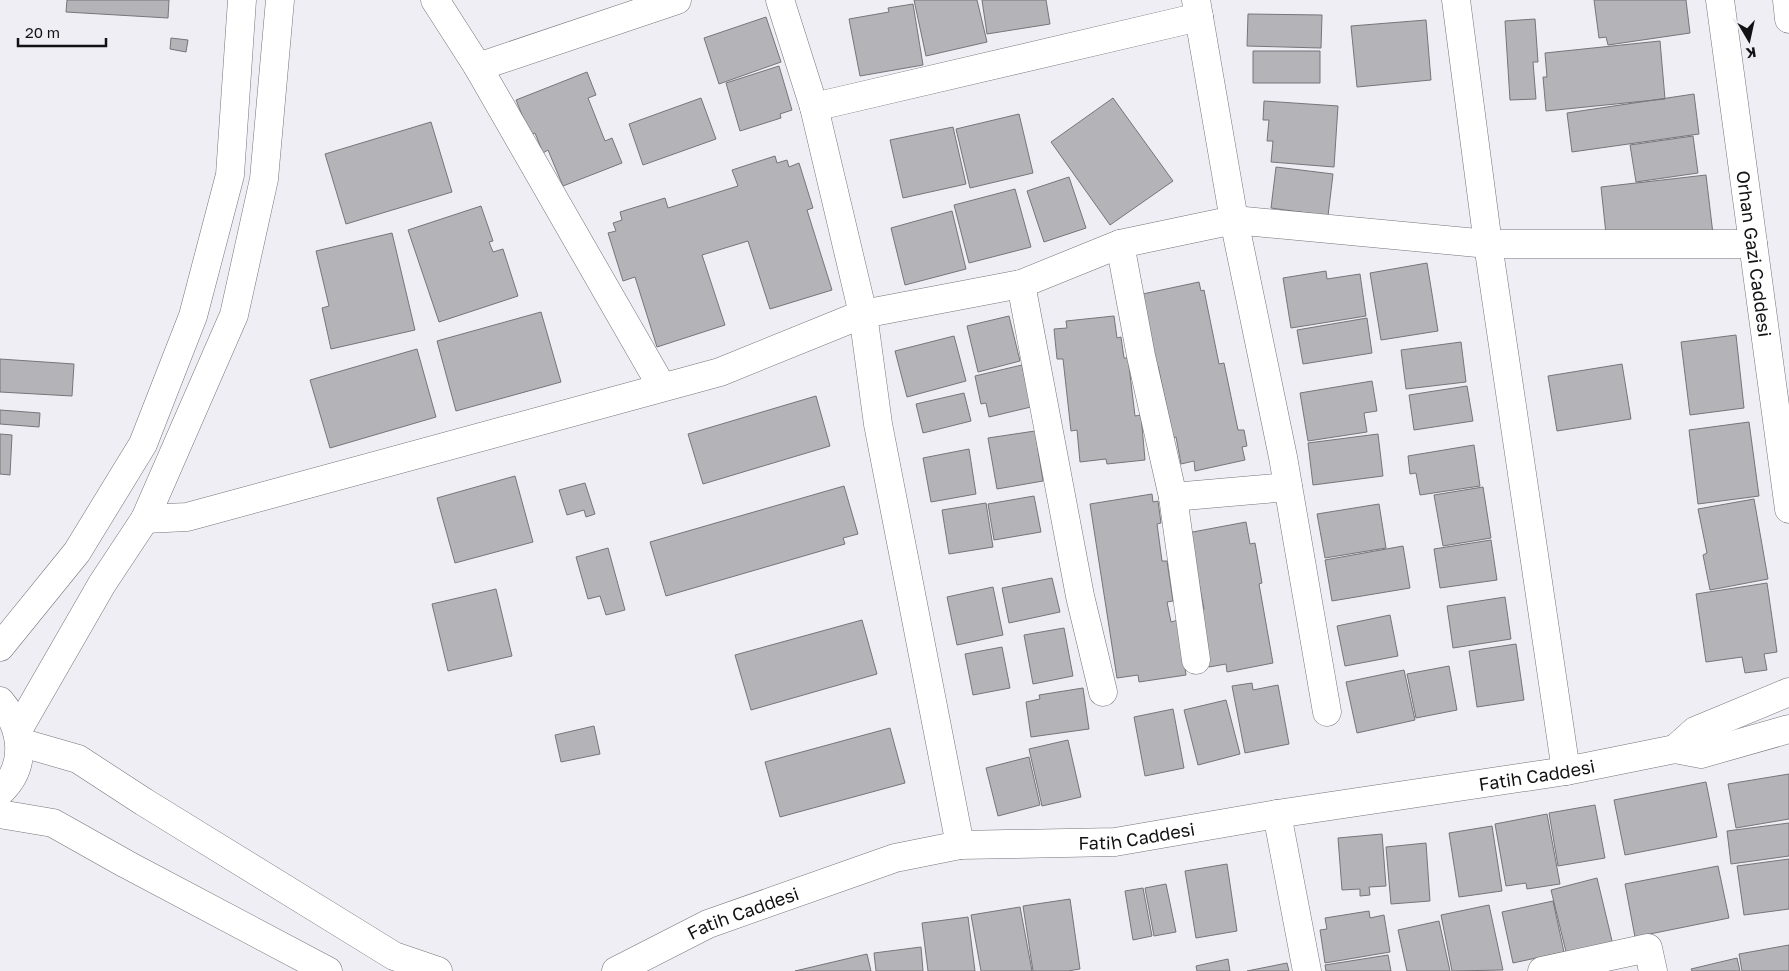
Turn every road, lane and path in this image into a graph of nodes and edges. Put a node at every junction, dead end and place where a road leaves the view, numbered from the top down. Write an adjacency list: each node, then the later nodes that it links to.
1 (242, 0): 24 (street)
2 (280, 0): 23 (street)
3 (435, 0): 11 (street)
4 (677, 0): 11 (street)
5 (780, 0): 12 (street)
6 (1456, 0): 15 (street)
7 (1720, 0): 16 (street, Orhan Gazi Caddesi)
8 (1787, 0): 10 (street)
9 (1197, 8): 12 (street); 13 (street)
10 (1789, 19)
11 (478, 67): 19 (street)
12 (814, 107): 18 (street)
13 (1234, 220): 14 (street); 15 (street); 20 (street)
14 (1120, 244): 17 (street); 21 (street)
15 (1488, 244): 16 (street); 33 (street)
16 (1754, 244): 22 (street, Orhan Gazi Caddesi)
17 (1021, 284): 18 (street); 26 (street)
18 (863, 314): 19 (street); 37 (street)
19 (662, 387): 23 (street)
20 (1288, 487): 21 (street); 29 (street)
21 (1173, 497): 25 (street)
22 (1789, 509)
23 (145, 519): 31 (street)
24 (0, 647)
25 (1196, 660)
26 (1103, 692)
27 (1789, 692): 32 (street)
28 (0, 701): 31 (street)
29 (1327, 712)
30 (1789, 729): 32 (street)
31 (18, 736): 34 (street); 39 (street)
32 (1675, 749): 33 (street, Fatih Caddesi)
33 (1566, 771): 36 (street, Fatih Caddesi)
34 (0, 792)
35 (0, 814): 38 (street)
36 (1277, 814): 37 (street, Fatih Caddesi); 45 (street)
37 (960, 845): 44 (street, Fatih Caddesi)
38 (220, 914): 40 (street); 41 (street)
39 (394, 956): 42 (street); 43 (street)
40 (308, 971)
41 (328, 971)
42 (416, 971)
43 (438, 971)
44 (616, 971)
45 (1307, 971)
46 (1542, 971): 47 (street)
47 (1653, 971)

